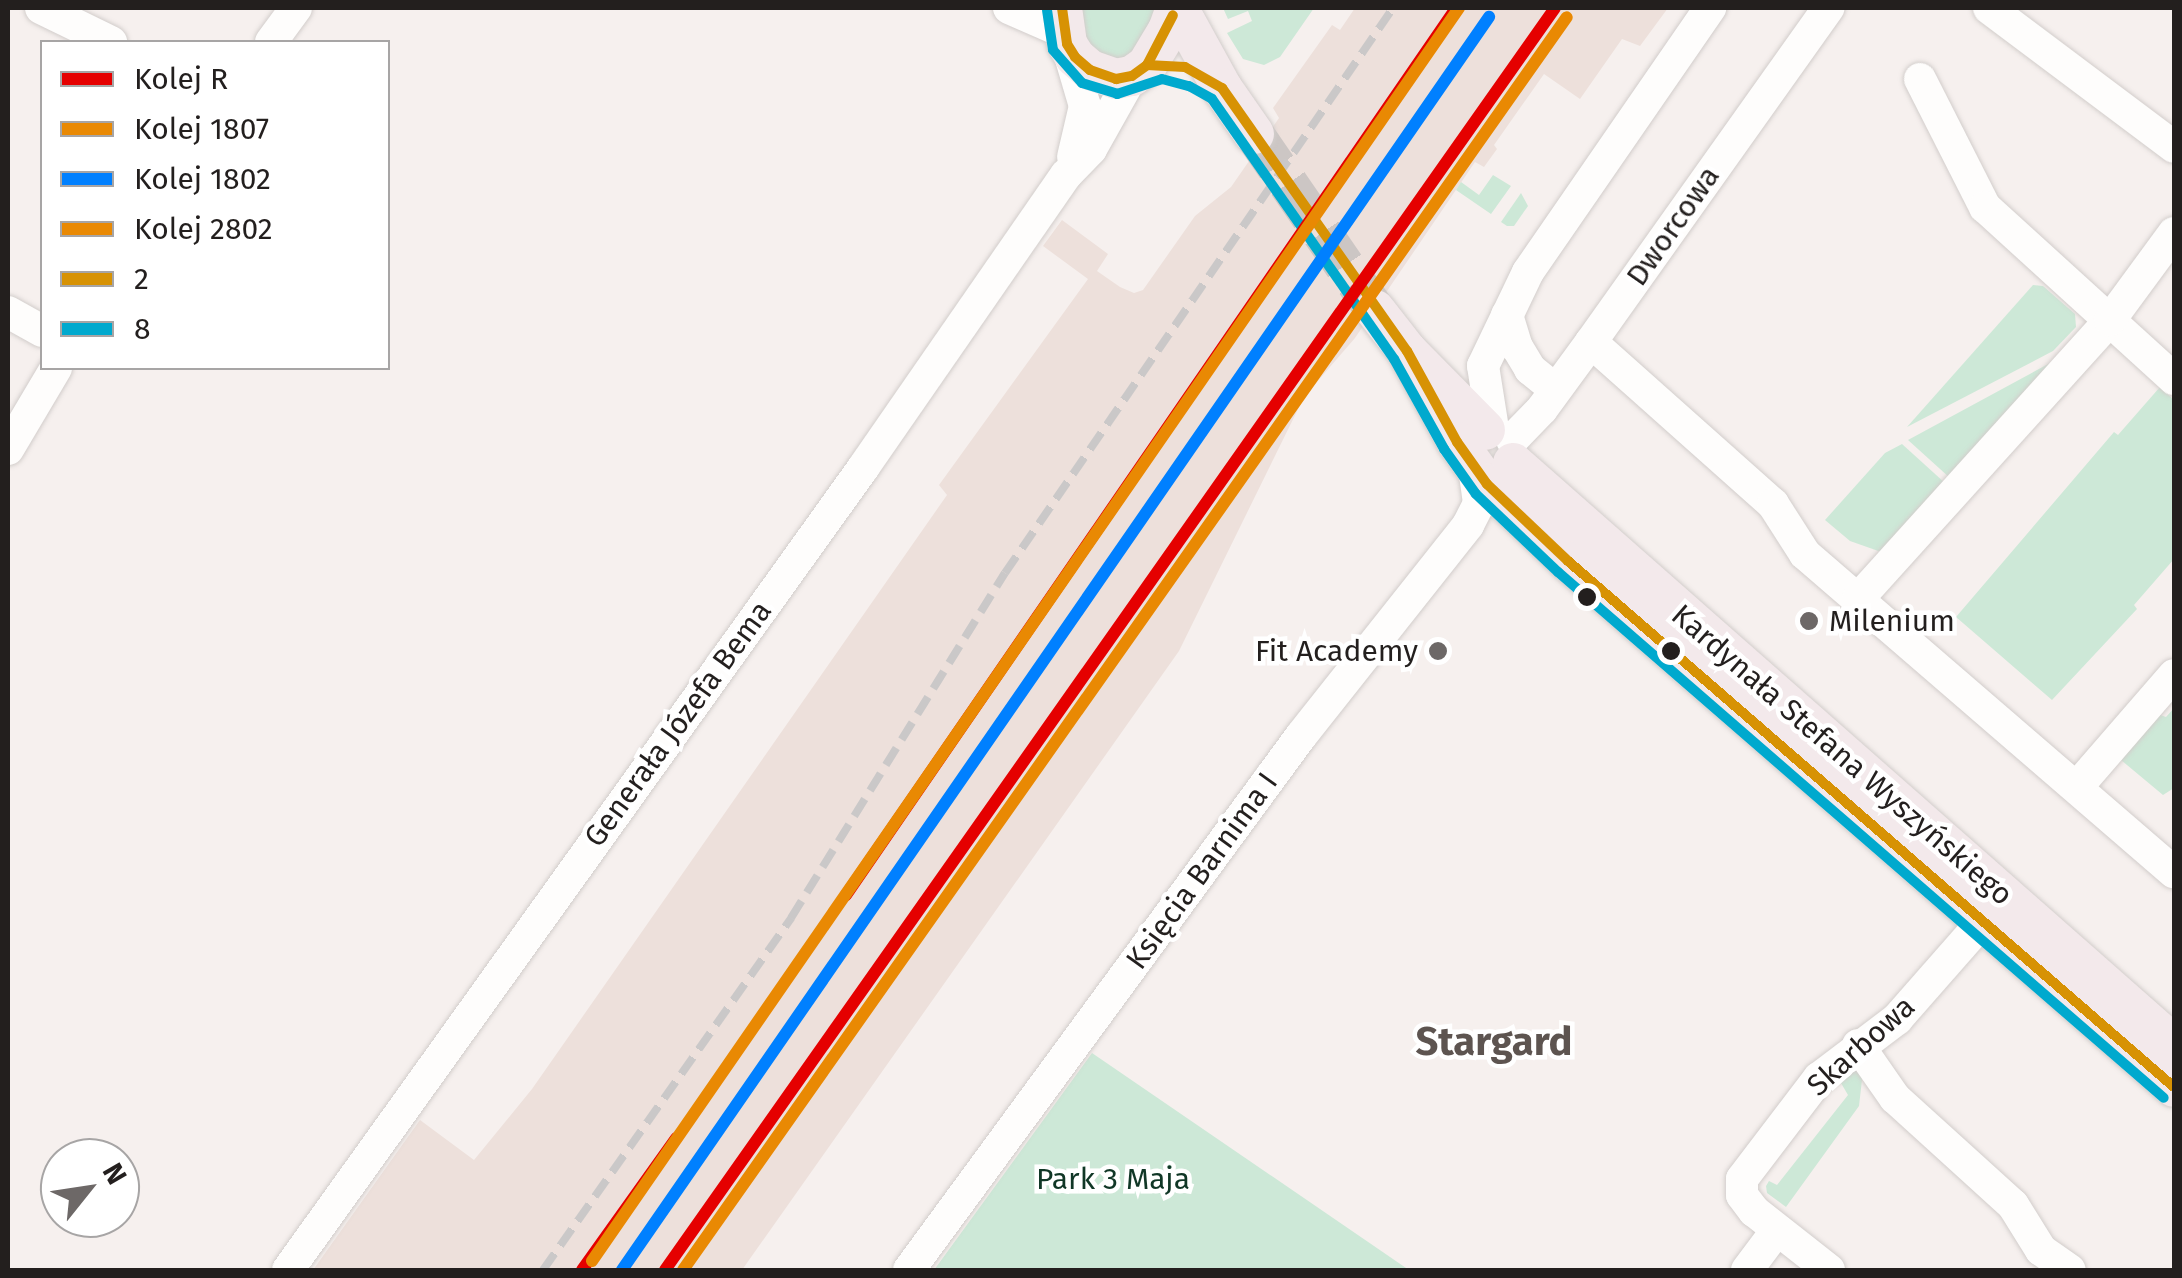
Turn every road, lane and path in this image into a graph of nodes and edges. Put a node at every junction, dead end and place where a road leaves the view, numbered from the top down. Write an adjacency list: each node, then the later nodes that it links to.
1 (42, 8): 9 (street)
2 (296, 8): 10 (street)
3 (1009, 8): 8 (street)
4 (1177, 8): 11 (main road); 13 (main road)
5 (1710, 8): 20 (street)
6 (1828, 8): 23 (street, Dworcowa)
7 (1988, 8): 15 (street)
8 (1064, 28): 11 (main road); 16 (street, Generała Józefa Bema)
9 (107, 40)
10 (272, 40)
11 (1139, 71): 13 (main road); 16 (street, Generała Józefa Bema)
12 (1920, 79): 21 (street)
13 (1222, 88): 14 (main road)
14 (1254, 134)
15 (2174, 147)
16 (1066, 175): 40 (street, Generała Józefa Bema)
17 (2174, 234): 21 (street)
18 (1375, 310): 24 (main road, Kardynała Stefana Wyszyńskiego)
19 (8, 312): 22 (street)
20 (1507, 315): 25 (street); 28 (street)
21 (2110, 320): 27 (street); 31 (street)
22 (40, 330)
23 (1592, 342): 28 (street, Dworcowa); 31 (street)
24 (1407, 351): 25 (street); 30 (main road, Kardynała Stefana Wyszyńskiego)
25 (1483, 366): 30 (street, Księcia Barnima I)
26 (55, 370): 29 (street)
27 (2174, 379)
28 (1555, 390): 30 (street, Dworcowa)
29 (8, 449)
30 (1489, 451): 35 (main road, Kardynała Stefana Wyszyńskiego); 37 (main road, Kardynała Stefana Wyszyńskiego); 41 (street, Księcia Barnima I)
31 (1858, 599): 33 (street)
32 (2174, 675): 33 (street)
33 (2076, 787): 34 (street)
34 (2174, 872)
35 (1984, 920): 36 (street, Skarbowa); 38 (main road, Kardynała Stefana Wyszyńskiego)
36 (1858, 1044): 39 (street, Skarbowa); 44 (street)
37 (2174, 1045)
38 (2174, 1087)
39 (1777, 1230): 42 (street); 43 (street, Skarbowa)
40 (288, 1270)
41 (909, 1270)
42 (1747, 1270)
43 (1829, 1270)
44 (2070, 1270)

